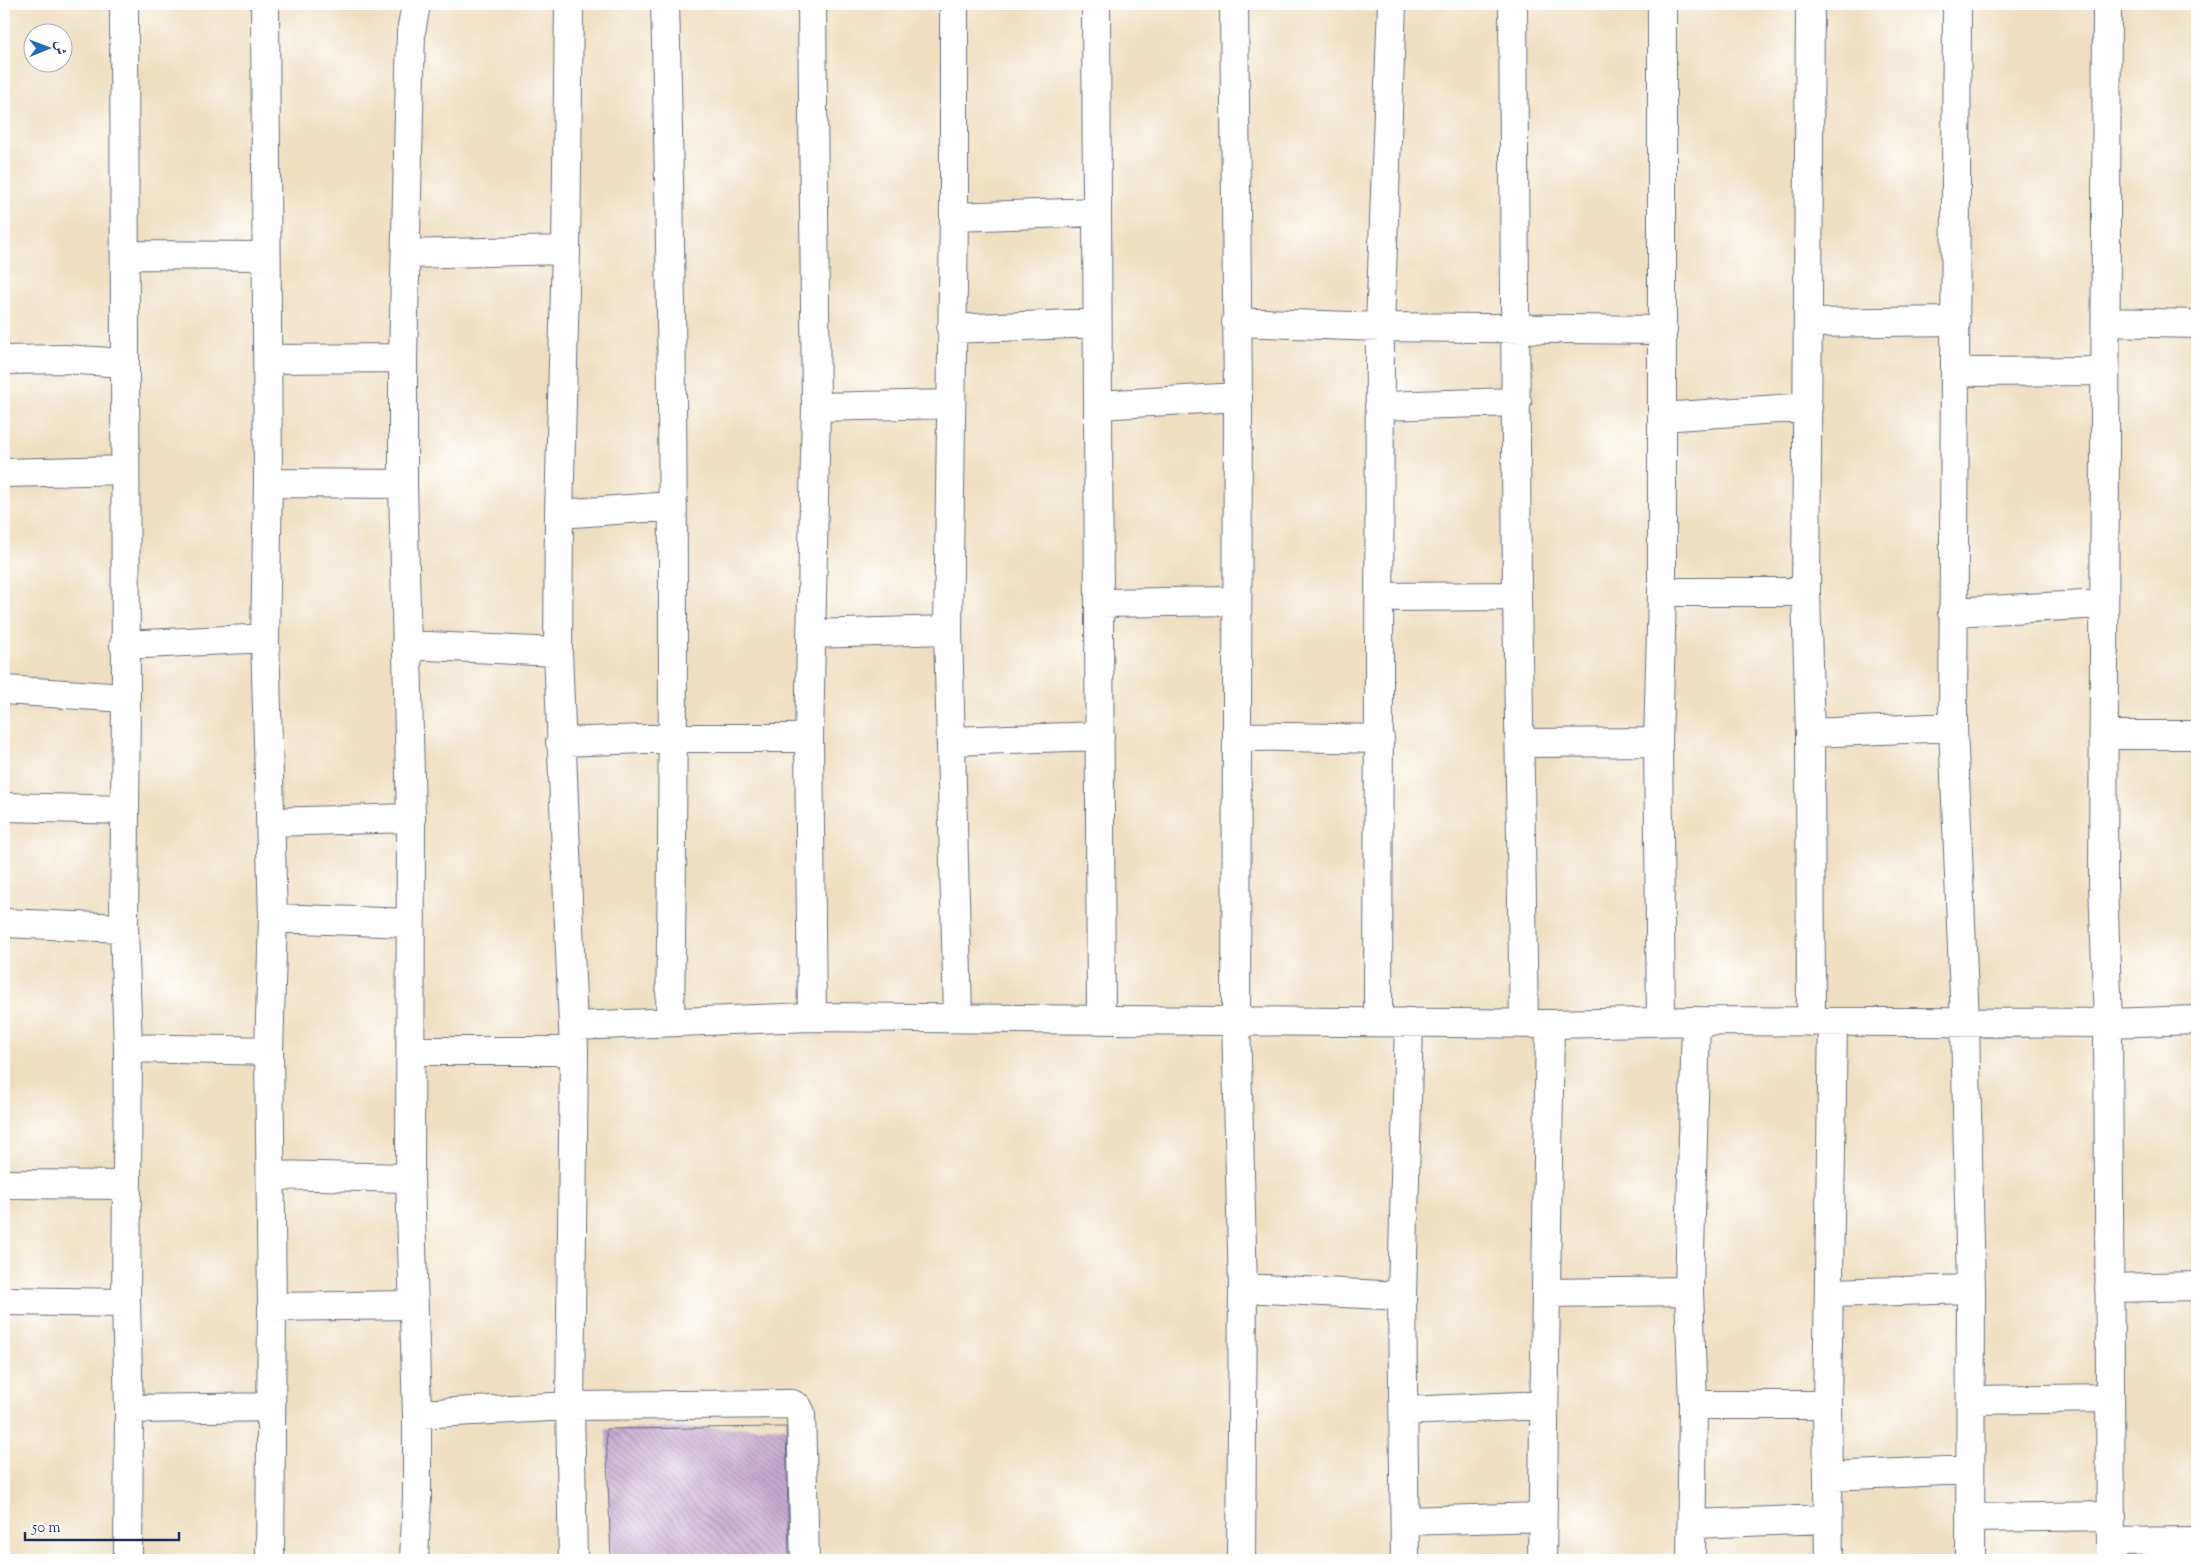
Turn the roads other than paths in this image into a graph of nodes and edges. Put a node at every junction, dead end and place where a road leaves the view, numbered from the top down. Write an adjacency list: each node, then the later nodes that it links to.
1 (124, 4): 20 (street)
2 (265, 4): 21 (street)
3 (416, 4): 19 (street)
4 (569, 4): 18 (street)
5 (665, 4): 50 (street)
6 (812, 4): 43 (street)
7 (954, 4): 17 (street)
8 (1096, 4): 16 (street)
9 (1234, 4): 23 (street)
10 (1392, 4): 28 (street)
11 (1513, 4): 29 (street)
12 (1662, 4): 31 (street)
13 (1810, 4): 26 (street)
14 (1957, 4): 22 (street)
15 (2108, 4): 24 (street)
16 (1096, 212): 17 (street); 25 (street)
17 (954, 217): 30 (street)
18 (566, 250): 19 (street); 51 (street)
19 (406, 254): 33 (street)
20 (125, 255): 21 (street); 35 (street)
21 (266, 256): 32 (street)
22 (1956, 321): 26 (street); 37 (street)
23 (1236, 322): 28 (street); 38 (street)
24 (2106, 322): 27 (street); 36 (street)
25 (1097, 323): 30 (street); 41 (street)
26 (1809, 323): 44 (street)
27 (2197, 324)
28 (1380, 327): 29 (street); 42 (street)
29 (1517, 328): 31 (street); 39 (street)
30 (951, 330): 40 (street)
31 (1663, 330): 45 (street)
32 (268, 358): 33 (street); 48 (street)
33 (403, 358): 49 (street)
34 (4, 360): 35 (street)
35 (124, 363): 46 (street)
36 (2105, 371): 37 (street); 58 (street)
37 (1956, 372): 59 (street)
38 (1238, 397): 41 (street); 56 (street)
39 (1517, 402): 42 (street); 54 (street)
40 (950, 404): 43 (street); 60 (street)
41 (1098, 405): 57 (street)
42 (1379, 406): 55 (street)
43 (816, 407): 61 (street)
44 (1808, 407): 45 (street); 53 (street)
45 (1662, 417): 52 (street)
46 (124, 470): 47 (street); 63 (street)
47 (4, 473)
48 (268, 483): 49 (street); 62 (street)
49 (403, 484): 64 (street)
50 (672, 506): 51 (street); 74 (street)
51 (559, 514): 65 (street)
52 (1662, 592): 53 (street); 79 (street)
53 (1806, 592): 69 (street)
54 (1517, 596): 55 (street); 80 (street)
55 (1380, 597): 76 (street)
56 (1236, 601): 57 (street); 73 (street)
57 (1100, 603): 72 (street)
58 (2104, 604): 59 (street); 70 (street)
59 (1952, 612): 68 (street)
60 (948, 630): 61 (street); 77 (street)
61 (810, 634): 75 (street)
62 (265, 638): 63 (street); 84 (street)
63 (124, 645): 67 (street)
64 (406, 645): 65 (street); 83 (street)
65 (558, 652): 78 (street)
66 (4, 690): 67 (street)
67 (126, 698): 82 (street)
68 (1953, 727): 69 (street); 100 (street)
69 (1810, 733): 99 (street)
70 (2104, 735): 71 (street); 101 (street)
71 (2197, 735)
72 (1100, 736): 77 (street); 91 (street)
73 (1237, 736): 76 (street); 94 (street)
74 (674, 738): 75 (street); 78 (street); 93 (street)
75 (809, 738): 89 (street)
76 (1380, 739): 97 (street)
77 (951, 740): 90 (street)
78 (560, 742): 103 (street)
79 (1658, 742): 80 (street); 95 (street)
80 (1520, 743): 102 (street)
81 (4, 807): 82 (street)
82 (125, 810): 88 (street)
83 (411, 818): 84 (street); 87 (street)
84 (270, 822): 85 (street)
85 (273, 918): 87 (street); 105 (street)
86 (4, 923): 88 (street)
87 (410, 923): 106 (street)
88 (124, 928): 104 (street)
89 (812, 1017): 90 (street); 93 (street)
90 (958, 1017): 91 (street)
91 (1101, 1019): 94 (street)
92 (2197, 1020): 101 (street)
93 (670, 1021): 103 (street)
94 (1236, 1021): 97 (street); 112 (street)
95 (1661, 1021): 96 (street); 102 (street)
96 (1696, 1021): 99 (street); 115 (street)
97 (1378, 1022): 98 (street)
98 (1409, 1022): 102 (street); 118 (street)
99 (1822, 1022): 100 (street); 117 (street)
100 (1965, 1023): 101 (street); 114 (street)
101 (2108, 1023): 113 (street)
102 (1537, 1024): 116 (street)
103 (573, 1039): 106 (street); 128 (street)
104 (128, 1048): 105 (street); 110 (street)
105 (270, 1051): 107 (street)
106 (411, 1051): 108 (street)
107 (271, 1175): 108 (street); 122 (street)
108 (410, 1178): 121 (street)
109 (4, 1184): 110 (street)
110 (127, 1185): 120 (street)
111 (2197, 1286): 113 (street)
112 (1243, 1288): 118 (street); 147 (street)
113 (2109, 1288): 123 (street)
114 (1971, 1289): 117 (street); 124 (street)
115 (1689, 1291): 116 (street); 126 (street)
116 (1546, 1293): 125 (street)
117 (1829, 1293): 127 (street)
118 (1402, 1296): 131 (street)
119 (4, 1301): 120 (street)
120 (126, 1303): 130 (street)
121 (413, 1305): 122 (street); 132 (street)
122 (272, 1307): 129 (street)
123 (2110, 1398): 124 (street); 140 (street)
124 (1972, 1400): 133 (street)
125 (1544, 1405): 131 (street); 135 (street)
126 (1693, 1405): 127 (street); 139 (street)
127 (1827, 1405): 134 (street)
128 (570, 1406): 132 (street); 145 (street); 146 (street)
129 (271, 1407): 130 (street); 143 (street)
130 (128, 1409): 142 (street)
131 (1404, 1412): 138 (street)
132 (416, 1414): 144 (street)
133 (1970, 1470): 134 (street); 136 (street)
134 (1829, 1476): 137 (street)
135 (1542, 1517): 138 (street); 149 (street)
136 (1970, 1518): 140 (street); 152 (street)
137 (1828, 1519): 139 (street); 151 (street)
138 (1405, 1522): 148 (street)
139 (1692, 1524): 150 (street)
140 (2112, 1540): 141 (street)
141 (2197, 1541)
142 (128, 1560)
143 (270, 1560)
144 (414, 1560)
145 (573, 1560)
146 (805, 1560)
147 (1241, 1560)
148 (1405, 1560)
149 (1542, 1560)
150 (1690, 1560)
151 (1829, 1560)
152 (1970, 1560)

